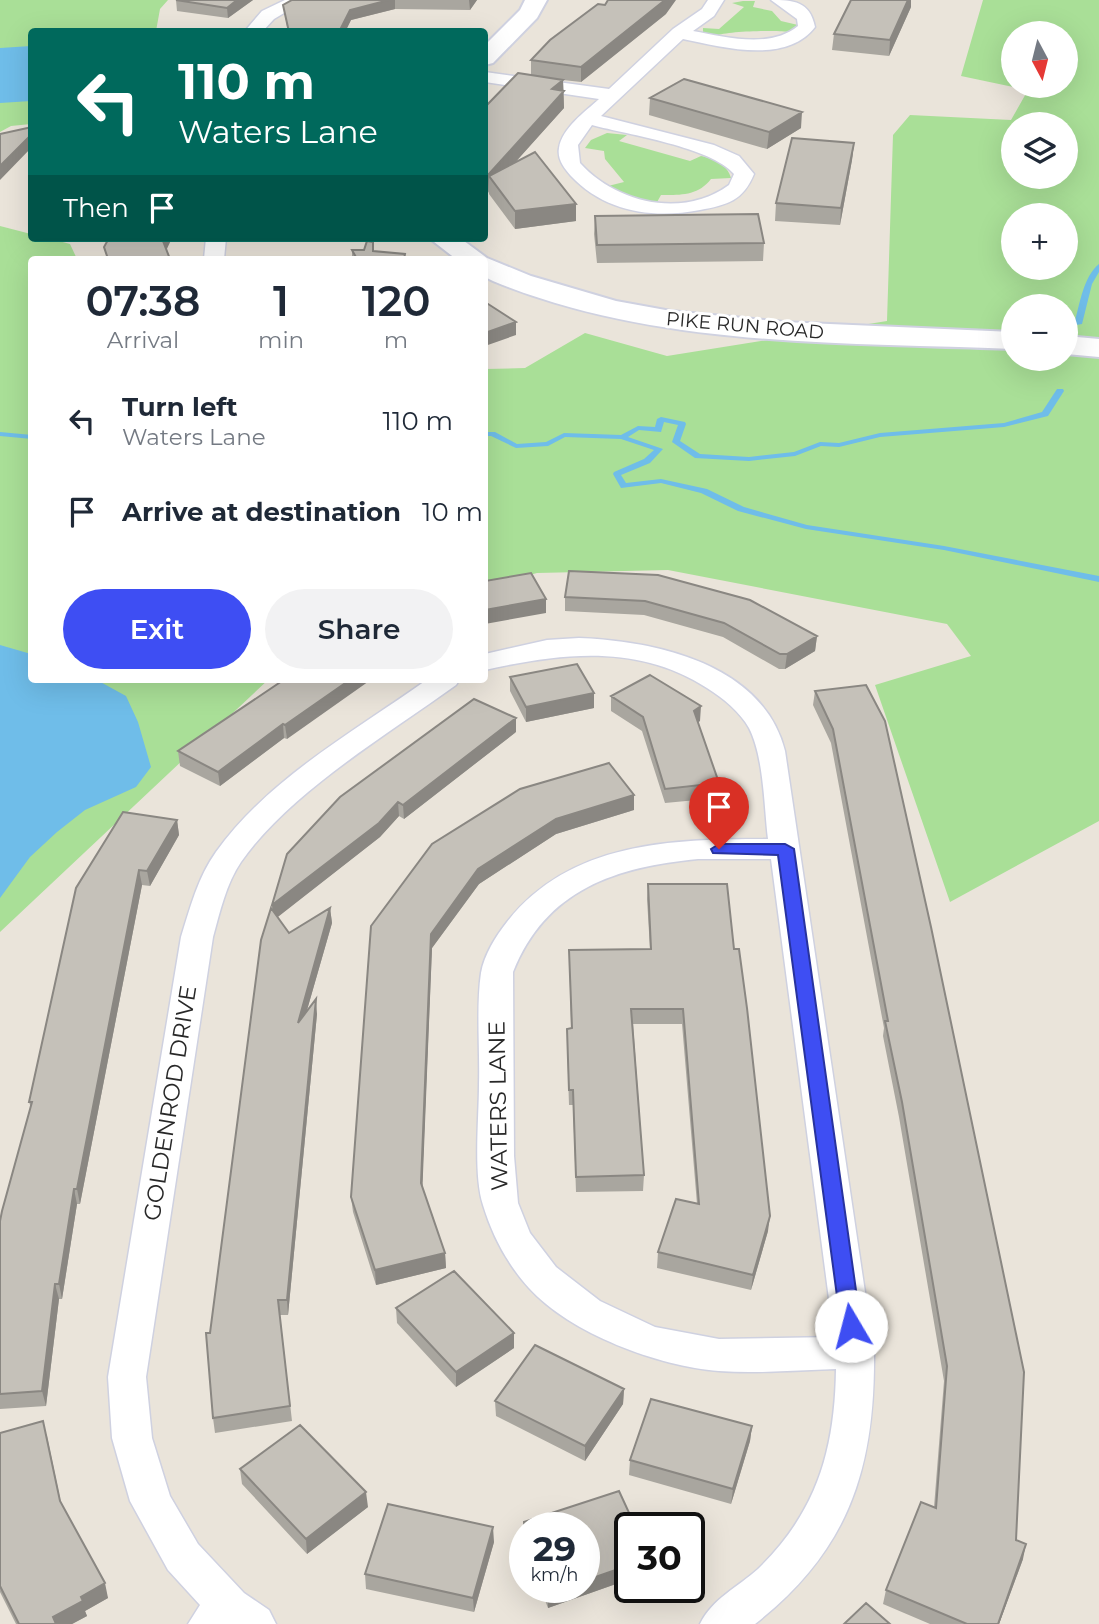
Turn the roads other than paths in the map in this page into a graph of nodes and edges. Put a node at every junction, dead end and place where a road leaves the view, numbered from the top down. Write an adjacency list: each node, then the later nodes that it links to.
1 (298, 0): 5 (street)
2 (536, 0): 7 (street)
3 (716, 0): 6 (street)
4 (779, 0): 6 (street)
5 (256, 28)
6 (679, 33): 9 (street)
7 (488, 55)
8 (488, 77): 9 (street)
9 (612, 95): 10 (street)
10 (589, 118): 10 (street)
11 (448, 242): 12 (street)
12 (469, 256)
13 (490, 274): 14 (street, PIKE RUN ROAD)
14 (1001, 340)
15 (1078, 346): 16 (street)
16 (1099, 348)
17 (488, 661): 19 (street)
18 (440, 683): 21 (street, GOLDENROD DRIVE)
19 (785, 849): 20 (street); 20 (street, WATERS LANE)
20 (855, 1353): 22 (street)
21 (231, 1619)
22 (722, 1624)

